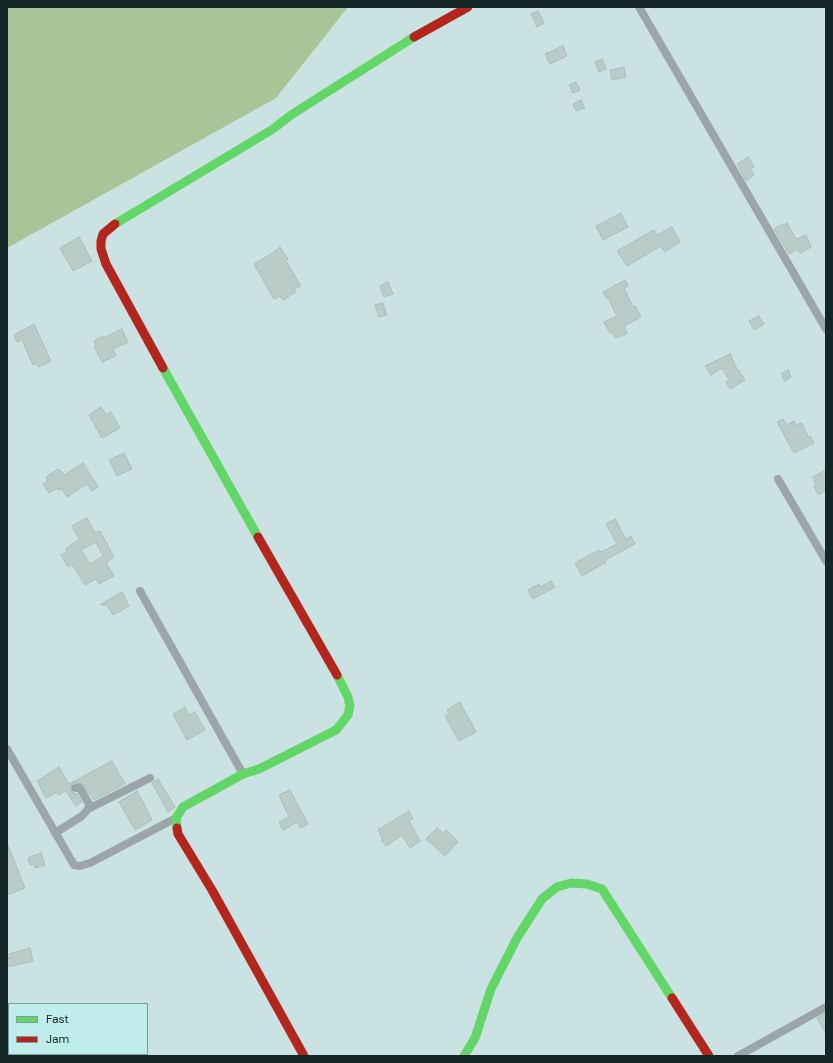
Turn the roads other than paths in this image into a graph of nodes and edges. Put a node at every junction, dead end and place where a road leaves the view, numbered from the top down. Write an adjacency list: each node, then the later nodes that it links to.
1 (468, 7): 8 (street)
2 (639, 7): 3 (street)
3 (826, 329)
4 (778, 479): 5 (street)
5 (826, 561)
6 (140, 591): 8 (street)
7 (7, 750): 13 (street)
8 (243, 774): 12 (street)
9 (150, 778): 11 (street)
10 (76, 788): 11 (street)
11 (88, 809): 13 (street)
12 (176, 818): 13 (street); 15 (street)
13 (55, 833)
14 (826, 1007): 18 (street)
15 (304, 1056)
16 (464, 1056): 17 (street)
17 (709, 1056)
18 (738, 1056)

